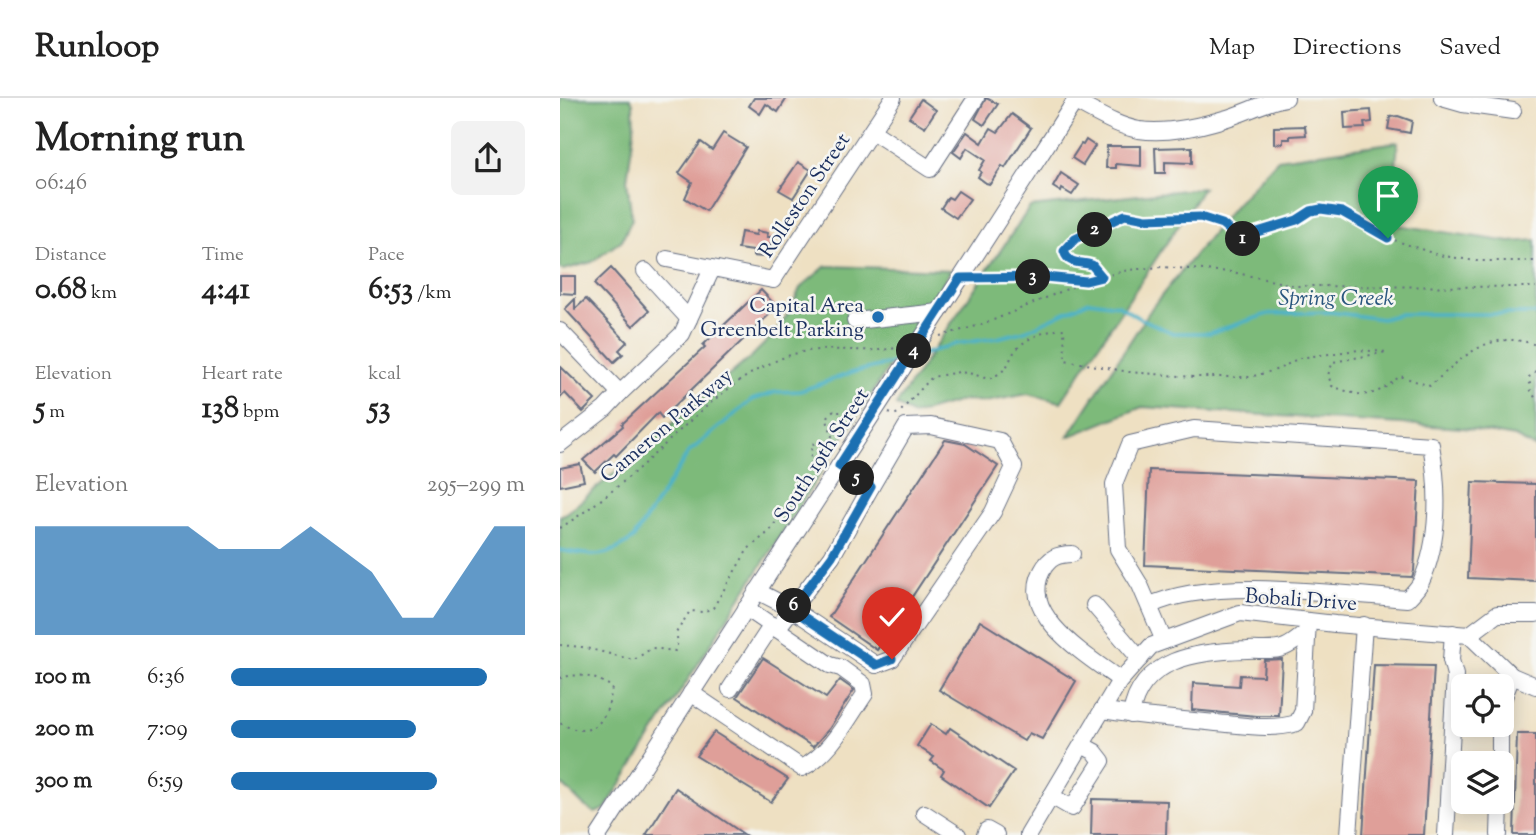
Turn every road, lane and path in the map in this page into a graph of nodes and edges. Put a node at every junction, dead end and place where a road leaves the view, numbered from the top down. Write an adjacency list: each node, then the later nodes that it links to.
1 (893, 98): 7 (street, Rolleston Street)
2 (976, 98): 7 (street)
3 (1442, 98): 6 (street)
4 (1275, 99): 5 (street)
5 (1076, 100): 13 (street, South 19th Street)
6 (1513, 111)
7 (872, 131): 10 (street, Rolleston Street)
8 (667, 259): 10 (street)
9 (1536, 261): 12 (path)
10 (712, 269): 17 (street)
11 (645, 271): 17 (street)
12 (1102, 277): 14 (path); 15 (path)
13 (960, 278): 14 (path); 16 (street, South 19th Street)
14 (1086, 281): 20 (path)
15 (1536, 287)
16 (939, 312): 18 (street); 20 (street, South 19th Street)
17 (689, 318): 24 (street)
18 (855, 321)
19 (560, 331): 24 (street)
20 (927, 337): 26 (street, South 19th Street, bridge)
21 (908, 345): 30 (path, Cameron Parkway)
22 (1536, 345): 26 (path)
23 (1536, 372): 25 (path)
24 (620, 393): 27 (street)
25 (1536, 399)
26 (877, 408): 28 (street, South 19th Street); 43 (path)
27 (560, 444)
28 (839, 466): 29 (street); 32 (street, South 19th Street)
29 (871, 487): 36 (street); 36 (street)
30 (560, 528)
31 (1072, 554): 48 (street)
32 (757, 591): 35 (street, South 19th Street); 36 (street)
33 (1094, 605): 44 (street)
34 (1149, 606): 34 (street); 42 (street)
35 (746, 608): 40 (street); 51 (street, South 19th Street)
36 (792, 609): 40 (street)
37 (1536, 614): 41 (street)
38 (1364, 625): 39 (street, Bobali Drive); 41 (street, Bobali Drive); 64 (street)
39 (1308, 626): 42 (street, Bobali Drive); 53 (street); 53 (street)
40 (775, 627): 50 (street); 51 (street)
41 (1461, 634): 45 (street); 65 (street)
42 (1164, 641): 44 (street, Bobali Drive)
43 (560, 645)
44 (1140, 659): 48 (street, Bobali Drive)
45 (1508, 674)
46 (560, 678): 54 (path)
47 (1514, 678): 49 (street)
48 (1120, 680): 52 (street, Bobali Drive)
49 (1536, 686)
50 (730, 689)
51 (691, 693): 59 (street, South 19th Street)
52 (1102, 710): 53 (street); 55 (street, Bobali Drive)
53 (1130, 715)
54 (560, 723)
55 (1082, 745): 56 (street, Bobali Drive); 56 (street)
56 (1051, 796): 63 (street, Bobali Drive)
57 (924, 813): 60 (street)
58 (1500, 814): 66 (street)
59 (599, 835)
60 (958, 835)
61 (985, 835): 62 (street)
62 (996, 835)
63 (1028, 835)
64 (1349, 835)
65 (1446, 835)
66 (1499, 835)

